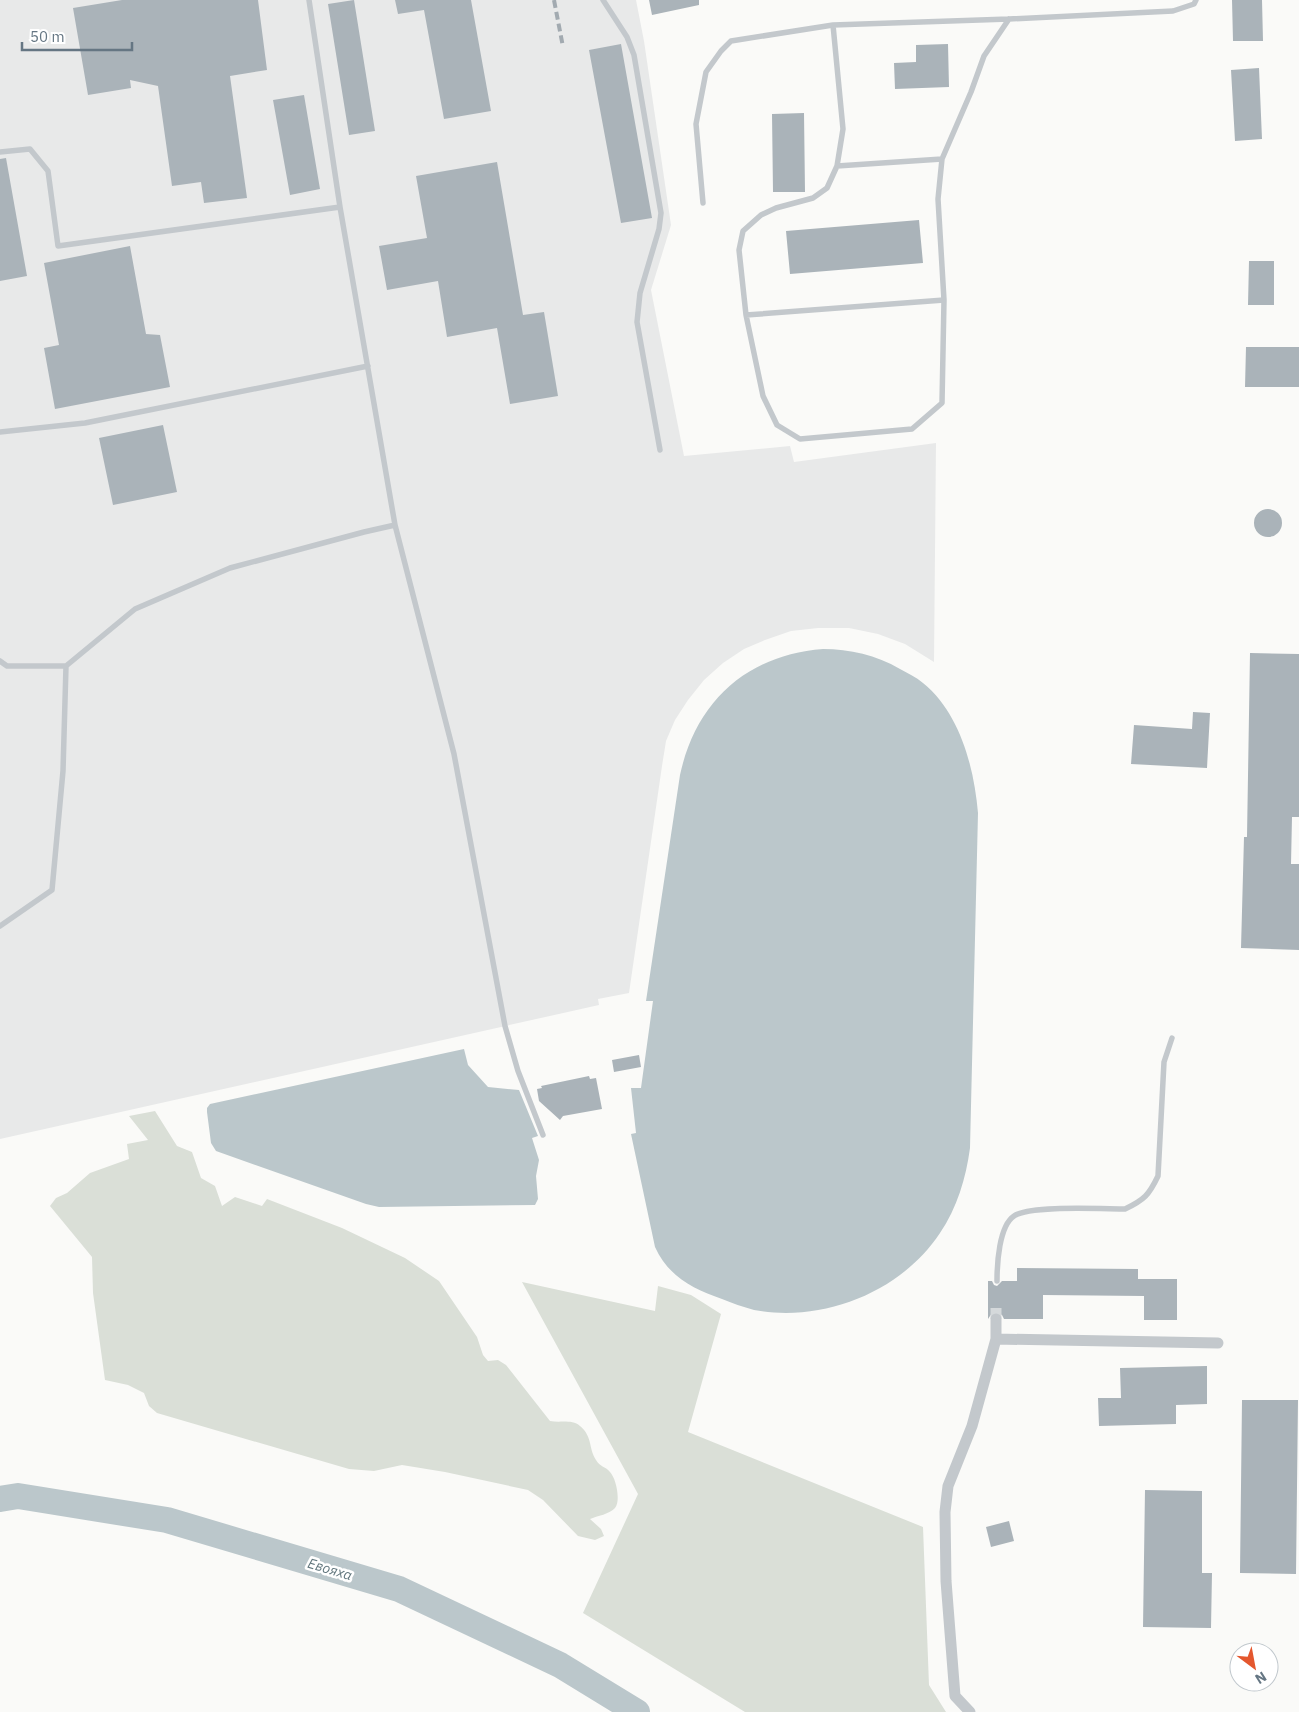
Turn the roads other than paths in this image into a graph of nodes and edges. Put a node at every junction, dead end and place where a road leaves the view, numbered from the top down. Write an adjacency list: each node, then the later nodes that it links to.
1 (309, 0): 10 (lane)
2 (604, 0): 15 (lane)
3 (1196, 0): 4 (lane)
4 (1009, 19): 5 (lane); 7 (lane)
5 (833, 25): 8 (lane); 9 (lane)
6 (0, 152): 10 (lane)
7 (942, 159): 8 (lane); 11 (lane)
8 (837, 166): 12 (lane)
9 (703, 203)
10 (340, 207): 13 (lane)
11 (944, 300): 12 (lane); 12 (lane)
12 (746, 316)
13 (368, 366): 14 (lane); 16 (lane)
14 (0, 432)
15 (660, 450)
16 (395, 525): 18 (lane); 21 (lane)
17 (0, 661): 18 (lane)
18 (66, 666): 19 (lane)
19 (0, 926)
20 (1172, 1038): 22 (lane)
21 (543, 1135)
22 (997, 1281)
23 (996, 1319): 24 (street)
24 (996, 1339): 25 (street); 26 (street)
25 (1218, 1343)
26 (970, 1712)

